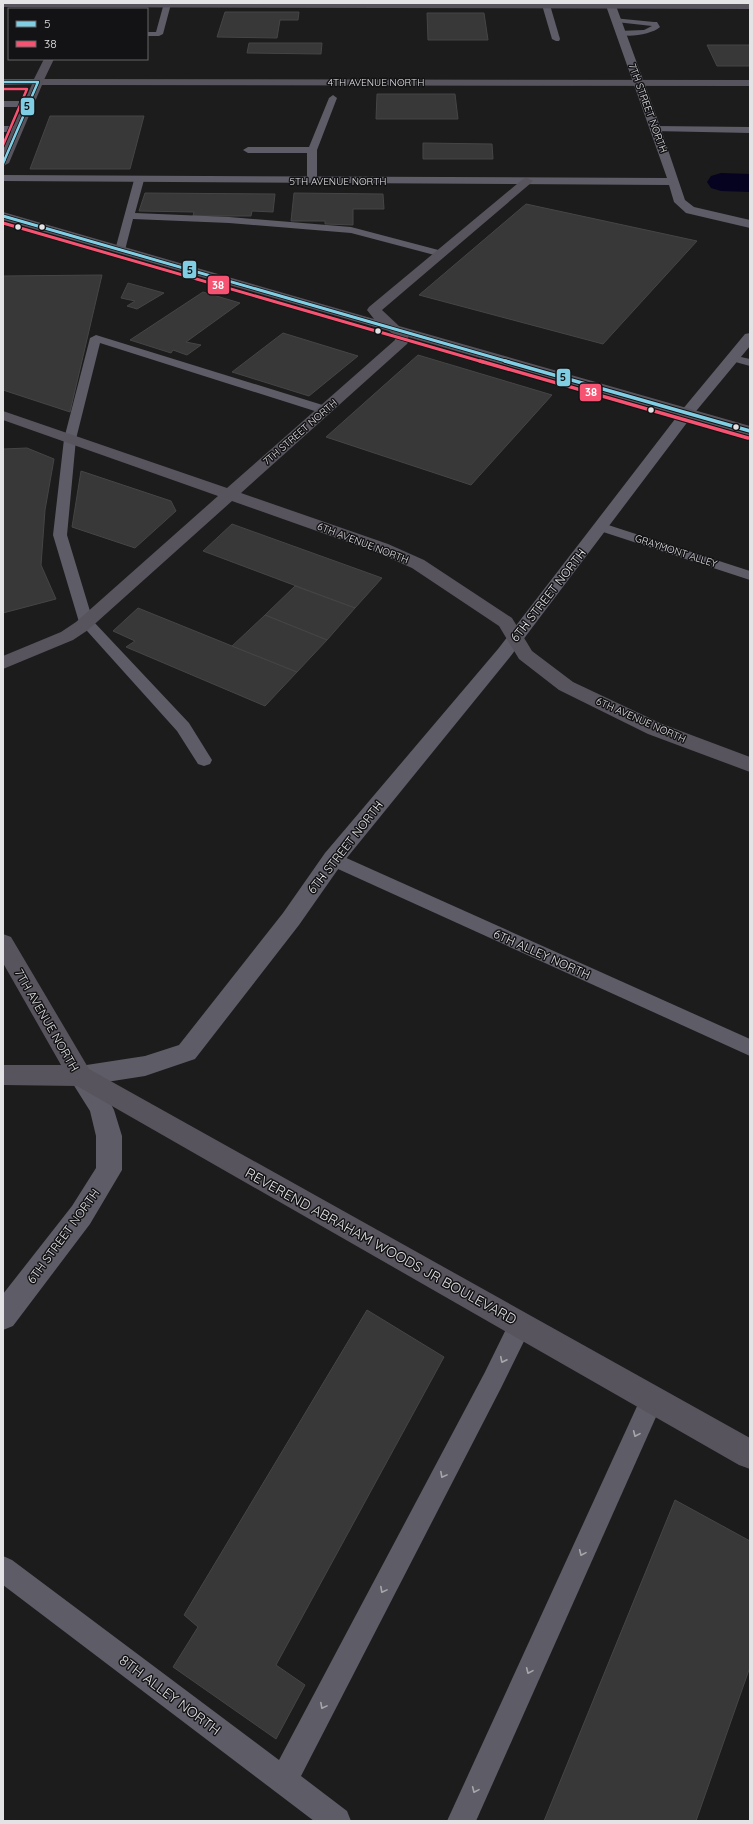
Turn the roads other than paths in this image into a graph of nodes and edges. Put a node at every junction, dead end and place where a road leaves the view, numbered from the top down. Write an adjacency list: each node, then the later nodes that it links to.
1 (3, 4): 6 (main road)
2 (168, 4): 3 (main road); 6 (main road); 10 (lane)
3 (294, 4): 4 (main road)
4 (345, 4): 7 (main road)
5 (610, 4): 7 (main road); 8 (main road); 11 (street, 7TH STREET NORTH)
6 (75, 5)
7 (546, 5): 14 (lane)
8 (750, 6)
9 (152, 18): 10 (lane)
10 (163, 19): 13 (lane)
11 (616, 20): 12 (street, 7TH STREET NORTH); 12 (lane)
12 (621, 33): 18 (street, 7TH STREET NORTH)
13 (148, 34)
14 (556, 39)
15 (49, 60): 17 (main road)
16 (3, 82): 17 (main road, 4TH AVENUE NORTH)
17 (38, 82): 18 (street, 4TH AVENUE NORTH); 22 (street)
18 (639, 83): 19 (street, 4TH AVENUE NORTH); 25 (street, 7TH STREET NORTH)
19 (750, 84)
20 (333, 98): 28 (lane)
21 (3, 104): 22 (lane)
22 (28, 104): 24 (street)
23 (3, 129): 24 (lane)
24 (18, 129): 29 (street)
25 (656, 129): 26 (lane); 34 (street, 7TH STREET NORTH)
26 (750, 130)
27 (248, 150): 28 (lane)
28 (312, 150): 32 (lane)
29 (3, 163)
30 (3, 178): 31 (street, 5TH AVENUE NORTH)
31 (138, 180): 32 (street, 5TH AVENUE NORTH); 36 (lane)
32 (312, 181): 33 (street, 5TH AVENUE NORTH)
33 (527, 181): 34 (street, 5TH AVENUE NORTH); 39 (street)
34 (673, 182): 37 (street, 7TH STREET NORTH)
35 (3, 216): 38 (street)
36 (129, 216): 38 (lane); 39 (lane)
37 (750, 224)
38 (120, 250): 40 (street)
39 (442, 254): 40 (street)
40 (395, 329): 43 (street, 7TH STREET NORTH); 44 (street)
41 (750, 337): 42 (street, 6TH STREET NORTH)
42 (741, 360): 44 (street, 6TH STREET NORTH)
43 (325, 410): 47 (lane); 48 (street, 7TH STREET NORTH)
44 (687, 413): 46 (street); 49 (street, 6TH STREET NORTH)
45 (3, 415): 47 (street, 6TH AVENUE NORTH)
46 (750, 431)
47 (70, 439): 48 (street, 6TH AVENUE NORTH); 51 (lane)
48 (229, 494): 51 (street, 7TH STREET NORTH); 52 (street, 6TH AVENUE NORTH)
49 (602, 527): 50 (lane, GRAYMONT ALLEY); 52 (street, 6TH STREET NORTH)
50 (750, 576)
51 (86, 622): 53 (street, 7TH STREET NORTH); 54 (lane)
52 (515, 638): 55 (street, 6TH AVENUE NORTH); 56 (street, 6TH STREET NORTH)
53 (3, 663)
54 (204, 760)
55 (750, 765)
56 (333, 860): 58 (lane, 6TH ALLEY NORTH); 60 (street, 6TH STREET NORTH)
57 (3, 943): 60 (street, 7TH AVENUE NORTH)
58 (750, 1048)
59 (3, 1075): 60 (street, REVEREND ABRAHAM WOODS JR BOULEVARD)
60 (80, 1076): 61 (street, 6TH STREET NORTH); 62 (street, REVEREND ABRAHAM WOODS JR BOULEVARD)
61 (3, 1316)
62 (520, 1325): 63 (street, REVEREND ABRAHAM WOODS JR BOULEVARD); 66 (lane, one-way to 66)
63 (652, 1399): 64 (street, REVEREND ABRAHAM WOODS JR BOULEVARD); 68 (lane, one-way to 68)
64 (750, 1454)
65 (3, 1569): 66 (lane, 8TH ALLEY NORTH)
66 (283, 1781): 67 (lane, 8TH ALLEY NORTH)
67 (337, 1821)
68 (461, 1821)

